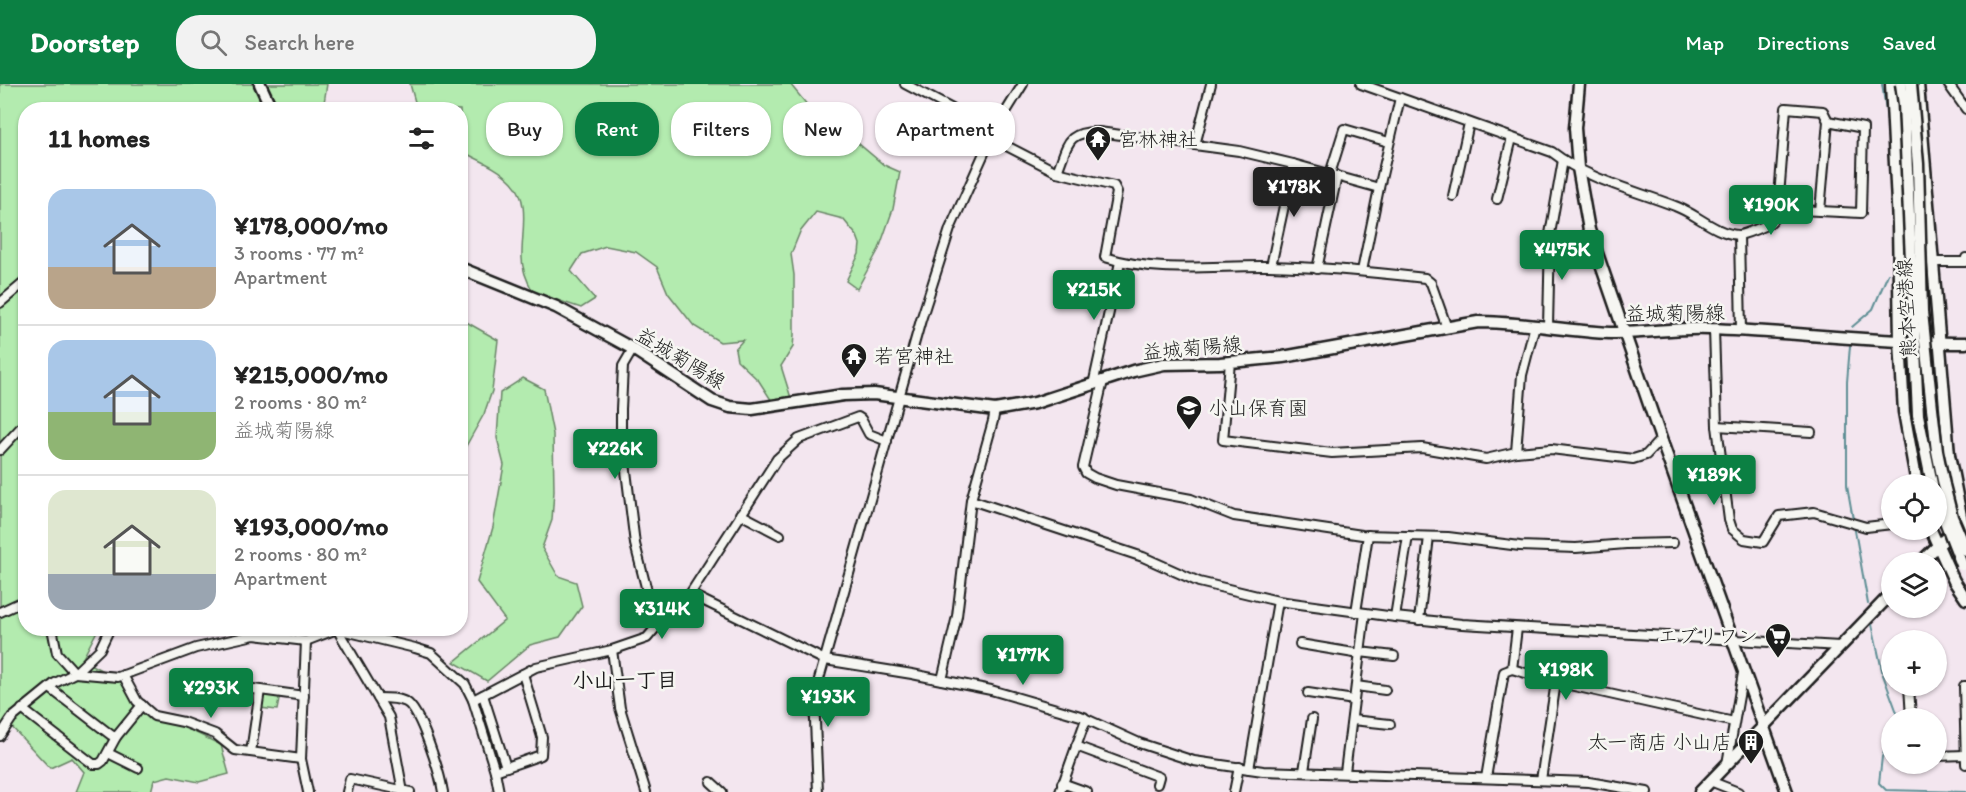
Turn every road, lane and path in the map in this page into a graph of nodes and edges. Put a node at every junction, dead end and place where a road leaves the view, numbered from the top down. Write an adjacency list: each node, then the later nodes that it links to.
1 (260, 84): 13 (main road)
2 (905, 84): 14 (street)
3 (1023, 84): 15 (street)
4 (1211, 84): 21 (street)
5 (1361, 84): 12 (street)
6 (1579, 84): 26 (main road)
7 (1891, 84): 50 (main road, 熊本空港線)
8 (1901, 84): 66 (main road, 熊本空港線, bridge)
9 (1911, 84): 79 (main road, 熊本空港線, bridge)
10 (1918, 84): 37 (main road, 熊本空港線)
11 (1948, 84): 16 (street)
12 (1400, 98): 18 (street); 20 (street)
13 (268, 102)
14 (937, 102)
15 (1012, 102)
16 (1966, 109)
17 (1828, 121): 32 (street); 33 (street); 33 (street)
18 (1469, 123): 19 (street); 30 (street)
19 (1512, 138): 24 (street); 31 (street)
20 (1389, 142): 28 (street); 29 (street)
21 (1195, 145): 25 (street); 27 (street)
22 (1015, 147): 27 (street)
23 (983, 156): 56 (street)
24 (1563, 160): 26 (street); 45 (street)
25 (1293, 164): 28 (street); 38 (street)
26 (1578, 168): 34 (street); 49 (main road)
27 (1057, 171): 36 (street)
28 (1333, 175): 29 (street); 39 (street)
29 (1379, 188): 41 (street)
30 (1454, 196)
31 (1497, 199)
32 (1778, 209): 33 (street); 34 (street)
33 (1820, 211)
34 (1739, 235): 48 (street)
35 (1966, 258): 37 (street)
36 (1120, 262): 38 (street); 55 (street)
37 (1932, 262): 51 (main road, 熊本空港線)
38 (1271, 266): 39 (street)
39 (1317, 269): 41 (street)
40 (468, 271): 53 (main road, 益城菊陽線)
41 (1362, 271): 46 (street)
42 (18, 288): 43 (street)
43 (0, 303)
44 (1535, 325): 45 (main road, 益城菊陽線); 46 (main road, 益城菊陽線); 64 (street)
45 (1548, 327): 49 (main road, 益城菊陽線)
46 (1447, 328): 54 (main road, 益城菊陽線)
47 (1714, 329): 48 (main road, 益城菊陽線); 49 (main road, 益城菊陽線); 58 (street)
48 (1741, 330): 50 (main road, 益城菊陽線)
49 (1626, 333): 61 (main road)
50 (1900, 341): 51 (main road, 益城菊陽線); 65 (main road, 熊本空港線)
51 (1941, 343): 52 (main road, 益城菊陽線); 69 (main road, 熊本空港線)
52 (1966, 343)
53 (633, 349): 56 (main road, 益城菊陽線); 87 (street)
54 (1230, 362): 55 (main road, 益城菊陽線); 64 (street)
55 (1098, 383): 57 (main road, 益城菊陽線); 73 (street)
56 (900, 398): 57 (main road, 益城菊陽線); 62 (street)
57 (995, 410): 67 (street)
58 (1717, 426): 60 (street); 70 (street)
59 (18, 431): 63 (street)
60 (1811, 432)
61 (1661, 439): 64 (street); 103 (main road)
62 (887, 441): 68 (street); 109 (street)
63 (0, 450)
64 (1516, 452)
65 (1915, 474)
66 (1930, 474)
67 (971, 500): 84 (street); 115 (street)
68 (740, 514): 72 (street); 82 (street)
69 (1965, 522): 78 (main road, 熊本空港線)
70 (1881, 525)
71 (1947, 526): 81 (main road, bridge)
72 (780, 535)
73 (1368, 535): 74 (street); 89 (street)
74 (1408, 536): 75 (street); 91 (street)
75 (1430, 537): 77 (street); 92 (street)
76 (1935, 540): 78 (main road)
77 (1673, 543)
78 (1937, 546): 80 (main road, 熊本空港線); 83 (main road)
79 (1966, 550)
80 (1931, 552)
81 (1966, 573)
82 (690, 594): 87 (street); 109 (street)
83 (1966, 599)
84 (1278, 601): 89 (street); 148 (street)
85 (18, 604): 88 (street)
86 (1881, 604): 105 (main road)
87 (658, 611): 106 (street)
88 (0, 612)
89 (1356, 612): 90 (street)
90 (1365, 613): 91 (street); 107 (street)
91 (1395, 617): 92 (street)
92 (1419, 620): 93 (street)
93 (1517, 628): 103 (street); 111 (street)
94 (54, 636): 112 (street)
95 (106, 636): 112 (street)
96 (250, 636): 114 (street)
97 (262, 636): 101 (street)
98 (319, 636): 102 (street)
99 (342, 636): 124 (street)
100 (365, 636): 125 (street)
101 (279, 638): 102 (street)
102 (306, 641): 123 (street)
103 (1734, 641): 105 (street); 110 (main road)
104 (1300, 645): 107 (street)
105 (1840, 646): 134 (main road)
106 (612, 650): 113 (street); 163 (street)
107 (1360, 653): 108 (street); 117 (street)
108 (1394, 656)
109 (825, 660): 115 (street); 165 (street)
110 (1744, 668): 132 (street); 134 (main road)
111 (1512, 669): 116 (street); 153 (street)
112 (75, 674): 114 (street); 119 (street)
113 (523, 674): 122 (street); 145 (street)
114 (123, 675): 127 (street)
115 (942, 680): 129 (street)
116 (1556, 682): 132 (street); 154 (street)
117 (1356, 686): 120 (street); 126 (street)
118 (1966, 686): 140 (street)
119 (50, 688): 128 (street); 136 (street)
120 (1385, 690)
121 (1308, 693): 126 (street)
122 (483, 694): 125 (street); 145 (street)
123 (304, 696): 139 (street); 142 (street)
124 (378, 698): 158 (street); 161 (street)
125 (473, 700): 149 (street)
126 (1354, 700): 131 (street)
127 (142, 705): 136 (street); 139 (street)
128 (22, 709): 135 (street); 138 (street)
129 (1086, 719): 137 (street); 147 (street)
130 (1312, 719): 150 (street)
131 (1352, 720): 133 (street); 151 (street)
132 (1734, 722): 143 (street)
133 (1390, 724)
134 (1764, 727): 143 (main road); 171 (main road)
135 (0, 736)
136 (116, 737): 138 (street)
137 (1077, 746): 152 (street); 157 (street)
138 (108, 753): 146 (street)
139 (250, 753): 142 (street)
140 (1965, 755): 141 (street); 144 (street)
141 (1947, 756)
142 (301, 759): 159 (street)
143 (1727, 764): 155 (main road)
144 (1966, 764)
145 (506, 767): 149 (street)
146 (138, 768)
147 (1239, 768): 148 (street); 167 (street)
148 (1249, 769): 150 (street)
149 (495, 771): 162 (street)
150 (1304, 771): 151 (street)
151 (1345, 772): 153 (street)
152 (1159, 777)
153 (1486, 778): 154 (street)
154 (1541, 780): 168 (street)
155 (1710, 781): 169 (main road); 170 (street)
156 (711, 782): 164 (street)
157 (1061, 788): 166 (street)
158 (405, 791): 160 (street)
159 (308, 792)
160 (347, 792)
161 (443, 792)
162 (499, 792)
163 (645, 792)
164 (722, 792)
165 (818, 792)
166 (1087, 792)
167 (1234, 792)
168 (1647, 792)
169 (1700, 792)
170 (1738, 792)
171 (1787, 792)

